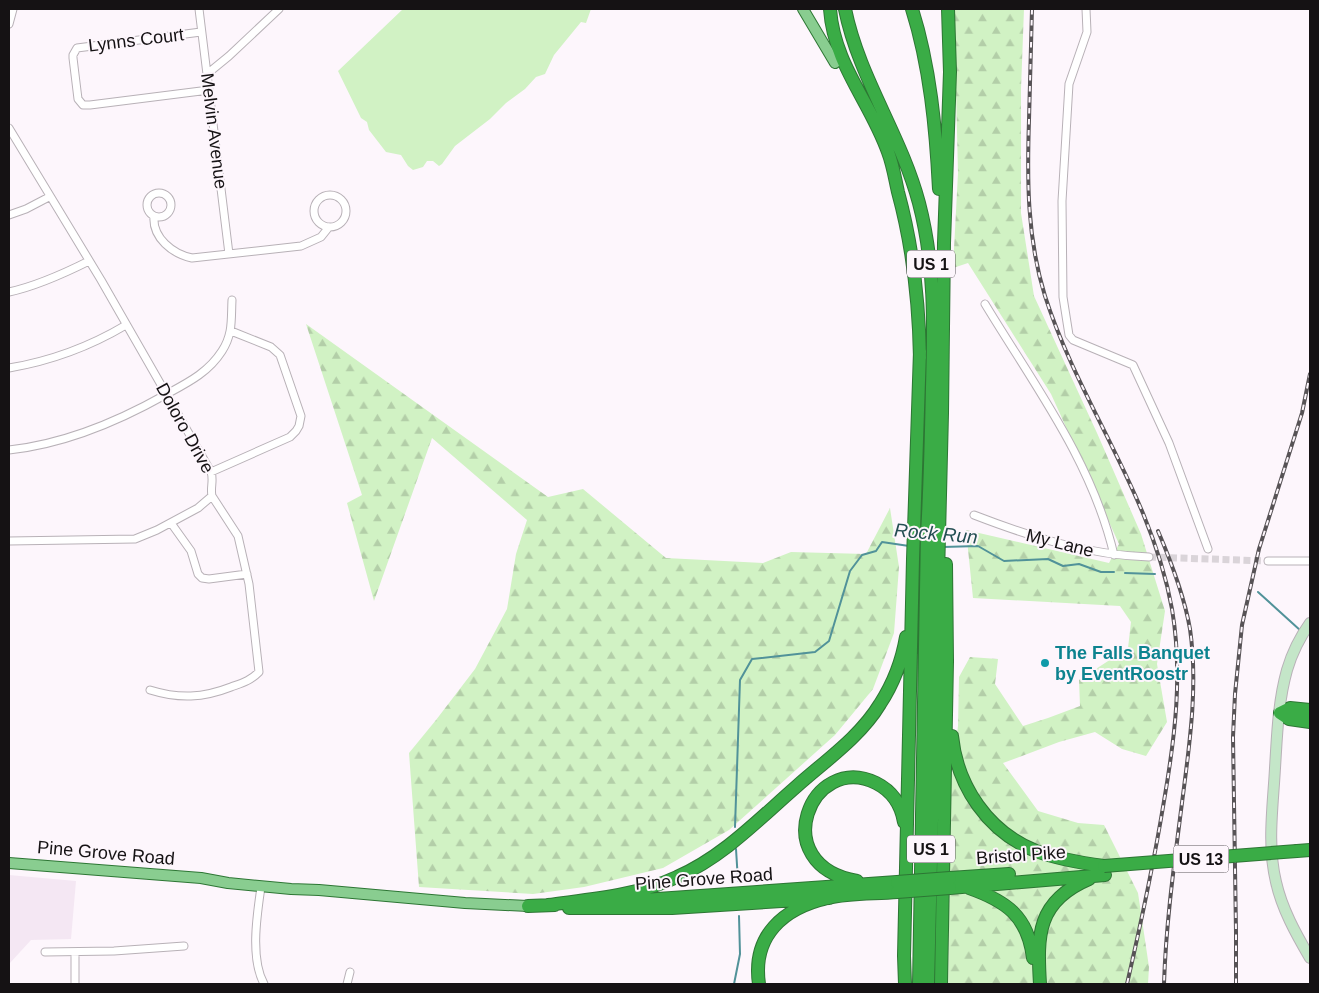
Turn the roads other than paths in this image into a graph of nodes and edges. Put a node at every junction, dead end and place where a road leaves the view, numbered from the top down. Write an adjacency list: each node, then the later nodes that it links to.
1 (13, 9): 10 (street)
2 (199, 9): 11 (street, Melvin Avenue)
3 (278, 9): 14 (street)
4 (803, 9): 12 (main road)
5 (830, 9): 17 (highway)
6 (845, 9): 37 (highway, US 1)
7 (912, 9): 22 (highway)
8 (948, 9): 13 (highway, US 1)
9 (1086, 9): 39 (street)
10 (9, 24)
11 (202, 32): 14 (street, Melvin Avenue); 15 (street, Lynns Court)
12 (835, 63): 17 (highway)
13 (950, 72): 22 (highway, US 1); 37 (highway)
14 (207, 74): 15 (street, Melvin Avenue)
15 (209, 90): 23 (street, Melvin Avenue)
16 (10, 133): 18 (street, Doloro Drive)
17 (898, 191): 37 (highway)
18 (49, 197): 19 (street); 24 (street, Doloro Drive)
19 (9, 215)
20 (154, 216): 23 (street)
21 (329, 227): 21 (street); 23 (street)
22 (944, 243): 37 (highway, US 1)
23 (229, 254)
24 (89, 261): 25 (street); 28 (street, Doloro Drive)
25 (9, 292)
26 (232, 300): 29 (street)
27 (985, 304): 40 (street)
28 (126, 324): 30 (street); 31 (street, Doloro Drive)
29 (231, 331): 31 (street); 33 (street)
30 (9, 368)
31 (166, 394): 32 (street); 33 (street, Doloro Drive)
32 (9, 450)
33 (211, 472): 34 (street, Doloro Drive)
34 (212, 496): 36 (street); 45 (street, Doloro Drive)
35 (974, 515): 40 (street, My Lane)
36 (171, 523): 38 (street); 45 (street)
37 (929, 535): 42 (highway); 42 (highway)
38 (9, 542)
39 (1208, 549)
40 (1114, 555): 41 (street, My Lane)
41 (1149, 557)
42 (929, 561): 46 (highway); 48 (highway); 79 (highway, US 1); 80 (highway, US 1)
43 (1268, 561): 44 (street)
44 (1310, 561)
45 (247, 574): 49 (street, Doloro Drive)
46 (912, 593): 53 (highway); 65 (highway)
47 (1309, 625): 51 (main road)
48 (947, 661): 56 (highway); 81 (highway)
49 (150, 690)
50 (1310, 710): 51 (highway)
51 (1280, 713): 52 (highway); 71 (main road)
52 (1310, 722)
53 (906, 836): 59 (highway); 70 (highway)
54 (1304, 855): 56 (highway, US 13, bridge)
55 (9, 863): 57 (main road, Pine Grove Road)
56 (1104, 871): 58 (highway, Bristol Pike / US 13); 62 (highway, US 13); 83 (highway)
57 (201, 878): 60 (main road, Pine Grove Road); 63 (main road, Pine Grove Road)
58 (950, 883): 61 (highway, Bristol Pike / US 13, bridge); 62 (highway, US 13)
59 (882, 884): 61 (highway, Bristol Pike / US 13); 65 (highway, Pine Grove Road)
60 (261, 887): 63 (main road, Pine Grove Road); 74 (street)
61 (897, 887): 64 (highway, US 13)
62 (966, 887): 82 (highway)
63 (319, 890): 66 (main road, Pine Grove Road)
64 (829, 898): 66 (highway, Pine Grove Road); 76 (highway)
65 (548, 905): 66 (highway, Pine Grove Road)
66 (528, 906)
67 (184, 946): 69 (street)
68 (45, 952): 69 (street)
69 (75, 953): 73 (street)
70 (904, 956): 77 (highway); 78 (highway)
71 (1310, 958)
72 (350, 972): 75 (street)
73 (75, 984)
74 (264, 984)
75 (347, 984)
76 (759, 984)
77 (899, 984)
78 (905, 984)
79 (919, 984)
80 (928, 984)
81 (941, 984)
82 (1034, 984)
83 (1040, 984)

